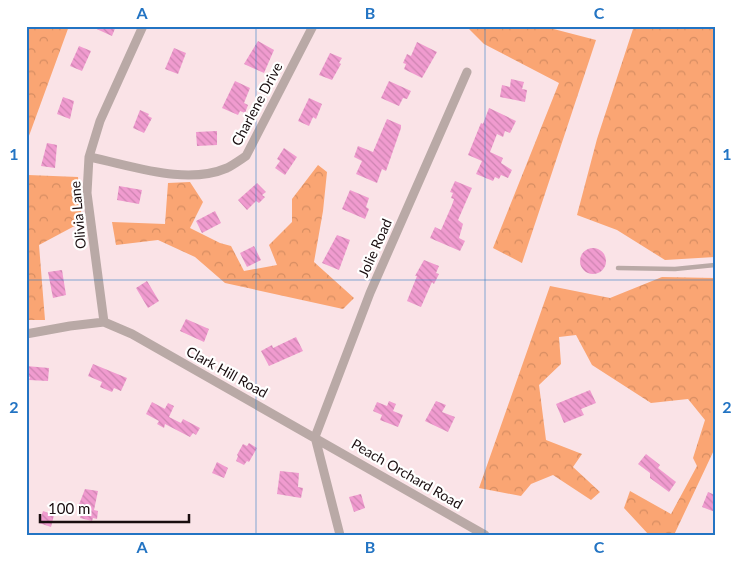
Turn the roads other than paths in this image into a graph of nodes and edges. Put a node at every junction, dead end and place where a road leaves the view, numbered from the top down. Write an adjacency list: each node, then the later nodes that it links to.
1 (143, 26): 4 (street, Olivia Lane)
2 (313, 26): 4 (street, Charlene Drive)
3 (467, 72): 9 (street, Jolie Road)
4 (89, 157): 7 (street, Olivia Lane)
5 (715, 265): 6 (lane)
6 (618, 268)
7 (104, 322): 8 (street, Clark Hill Road); 9 (street, Clark Hill Road)
8 (26, 334)
9 (315, 437): 10 (street); 11 (street, Peach Orchard Road)
10 (340, 535)
11 (485, 535)

